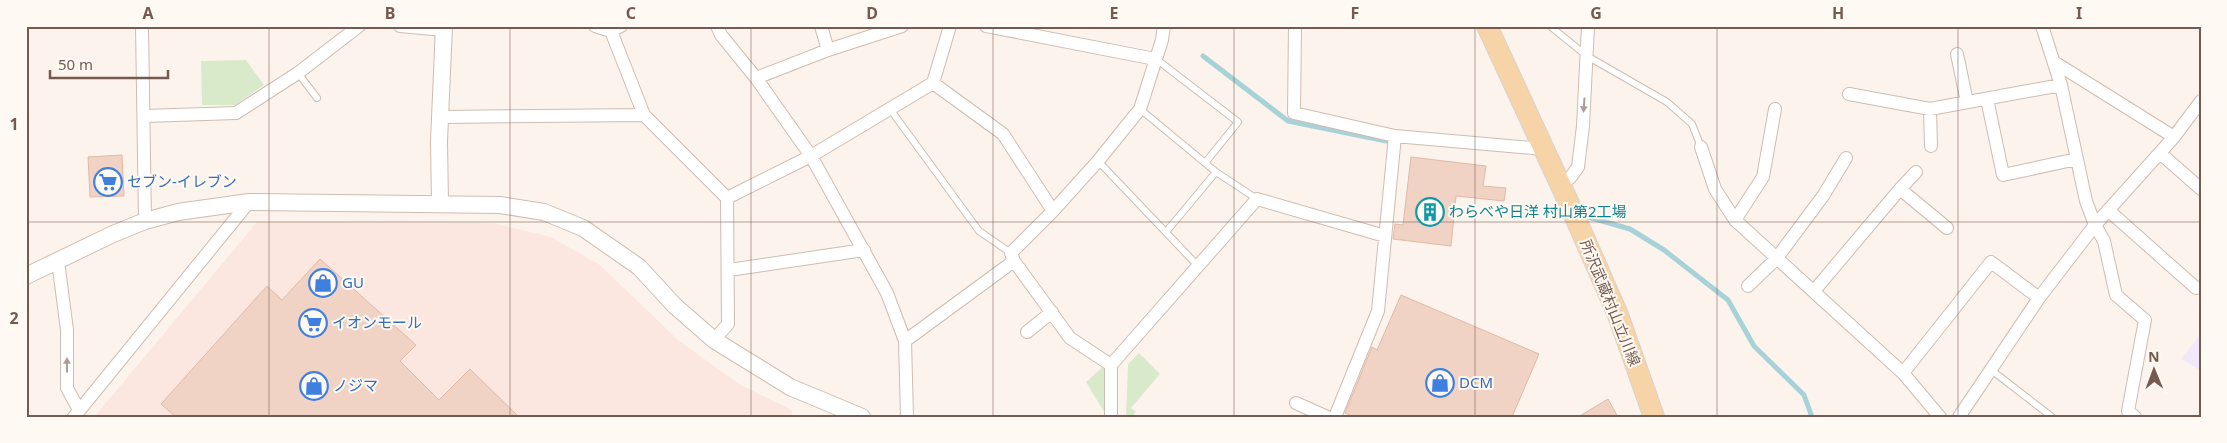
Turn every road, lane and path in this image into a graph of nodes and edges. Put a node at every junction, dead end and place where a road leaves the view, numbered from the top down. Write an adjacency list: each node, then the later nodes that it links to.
1 (142, 26): 37 (street)
2 (359, 26): 23 (street)
3 (400, 26): 16 (street)
4 (595, 26): 17 (street)
5 (717, 26): 24 (street)
6 (821, 26): 18 (street)
7 (902, 26): 18 (street)
8 (950, 26): 25 (street)
9 (986, 26): 21 (street)
10 (1164, 26): 21 (street)
11 (1295, 26): 39 (street)
12 (1486, 26): 43 (main road, 所沢武蔵村山立川線)
13 (1550, 26): 20 (lane)
14 (1588, 26): 20 (street)
15 (2042, 26): 22 (street)
16 (444, 28): 38 (street)
17 (616, 28): 36 (street)
18 (828, 50): 24 (street)
19 (1958, 54): 31 (street)
20 (1587, 56): 42 (lane); 52 (street, one-way to 52)
21 (1155, 58): 33 (street); 49 (lane)
22 (2054, 62): 26 (street); 40 (street)
23 (298, 73): 28 (lane); 37 (street)
24 (756, 78): 45 (street)
25 (933, 83): 32 (street); 60 (street)
26 (2060, 85): 29 (street); 47 (street)
27 (1849, 94): 35 (street)
28 (317, 98)
29 (1987, 99): 31 (street); 47 (street)
30 (2201, 101): 40 (street)
31 (1967, 102): 35 (street)
32 (890, 109): 45 (street); 68 (lane)
33 (1140, 109): 48 (street); 49 (lane)
34 (1775, 109): 61 (street)
35 (1930, 109): 41 (street)
36 (644, 115): 38 (street); 55 (street)
37 (144, 116): 62 (street)
38 (440, 117): 58 (street)
39 (1395, 136): 43 (street); 66 (street)
40 (2174, 137): 44 (street)
41 (1931, 146)
42 (1701, 147): 61 (street)
43 (1543, 149): 52 (main road, 所沢武蔵村山立川線)
44 (2160, 153): 54 (street); 59 (street)
45 (811, 156): 55 (street); 67 (street)
46 (1846, 158): 70 (street)
47 (2076, 159): 63 (street)
48 (1098, 161): 60 (street); 65 (lane)
49 (1205, 163): 50 (lane)
50 (1216, 172): 56 (lane); 65 (lane)
51 (1916, 172): 53 (street)
52 (1559, 183): 93 (main road, 所沢武蔵村山立川線)
53 (1900, 189): 64 (street); 76 (street)
54 (2201, 190)
55 (727, 198): 72 (street)
56 (1257, 199): 66 (street); 71 (street)
57 (249, 202): 58 (street); 62 (street); 87 (street)
58 (440, 203): 80 (street)
59 (2108, 210): 63 (street); 75 (street)
60 (1053, 211): 68 (street)
61 (1735, 220): 70 (street)
62 (145, 221): 69 (street)
63 (2095, 225): 77 (street); 97 (street)
64 (1947, 228)
65 (1166, 232): 71 (lane)
66 (1384, 236): 92 (street)
67 (864, 250): 72 (street); 81 (street)
68 (1012, 257): 78 (street); 81 (street)
69 (58, 260): 73 (street); 87 (street, one-way to 69)
70 (1776, 260): 74 (street); 76 (street)
71 (1199, 267): 82 (street)
72 (729, 270): 80 (street)
73 (26, 276)
74 (1748, 286)
75 (2196, 288)
76 (1814, 291): 84 (street)
77 (2039, 298): 83 (street); 84 (street)
78 (1052, 312): 79 (street); 82 (street)
79 (1027, 332)
80 (714, 340): 86 (street)
81 (905, 341): 89 (street)
82 (1111, 365): 90 (street)
83 (1990, 369): 95 (street); 96 (lane)
84 (1903, 374): 94 (street)
85 (1296, 403): 91 (street)
86 (841, 413): 88 (street)
87 (76, 414)
88 (862, 417)
89 (907, 417)
90 (1111, 417)
91 (1326, 417)
92 (1335, 417)
93 (1654, 417)
94 (1940, 417)
95 (1959, 417)
96 (2052, 417)
97 (2135, 417)

